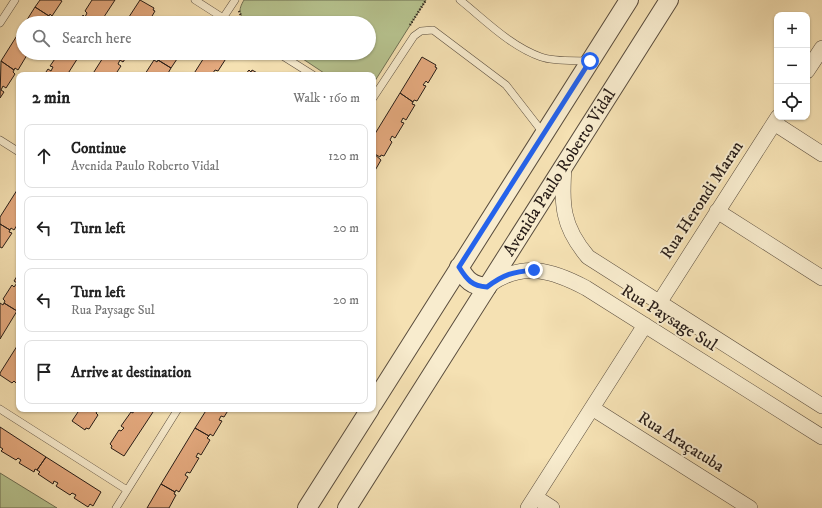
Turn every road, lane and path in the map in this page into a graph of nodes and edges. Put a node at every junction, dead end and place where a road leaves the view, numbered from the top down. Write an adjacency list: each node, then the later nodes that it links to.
1 (14, 0): 9 (lane)
2 (195, 0): 7 (lane)
3 (235, 0): 8 (lane)
4 (460, 0): 12 (lane)
5 (629, 0): 12 (street, Avenida Paulo Roberto Vidal)
6 (669, 0): 21 (street, Avenida Paulo Roberto Vidal)
7 (220, 16)
8 (224, 16)
9 (0, 23)
10 (822, 48): 13 (street)
11 (289, 60): 14 (lane)
12 (590, 61): 17 (street, Avenida Paulo Roberto Vidal)
13 (810, 66)
14 (308, 72)
15 (376, 93): 17 (lane)
16 (776, 120): 20 (street); 22 (street, Rua Herondi Maran)
17 (544, 134): 23 (street, Avenida Paulo Roberto Vidal)
18 (0, 140): 19 (lane)
19 (16, 150)
20 (822, 154)
21 (564, 165): 25 (street, Avenida Paulo Roberto Vidal); 26 (street, Rua Paysage Sul)
22 (718, 211): 24 (street); 26 (street, Rua Herondi Maran)
23 (459, 267): 25 (street); 28 (street, Avenida Paulo Roberto Vidal)
24 (822, 278)
25 (487, 287): 27 (street, Rua Paysage Sul); 39 (street, Avenida Paulo Roberto Vidal)
26 (659, 303): 29 (street, Rua Paysage Sul)
27 (644, 325): 30 (street); 34 (street, Rua Paysage Sul)
28 (376, 399)
29 (822, 406)
30 (592, 408): 36 (street); 41 (street, Rua Araçatuba)
31 (0, 409): 35 (lane)
32 (176, 412): 35 (lane)
33 (368, 412): 38 (street)
34 (822, 437)
35 (127, 490): 37 (lane)
36 (531, 503): 40 (street)
37 (116, 508)
38 (307, 508)
39 (347, 508)
40 (552, 508)
41 (750, 508)

